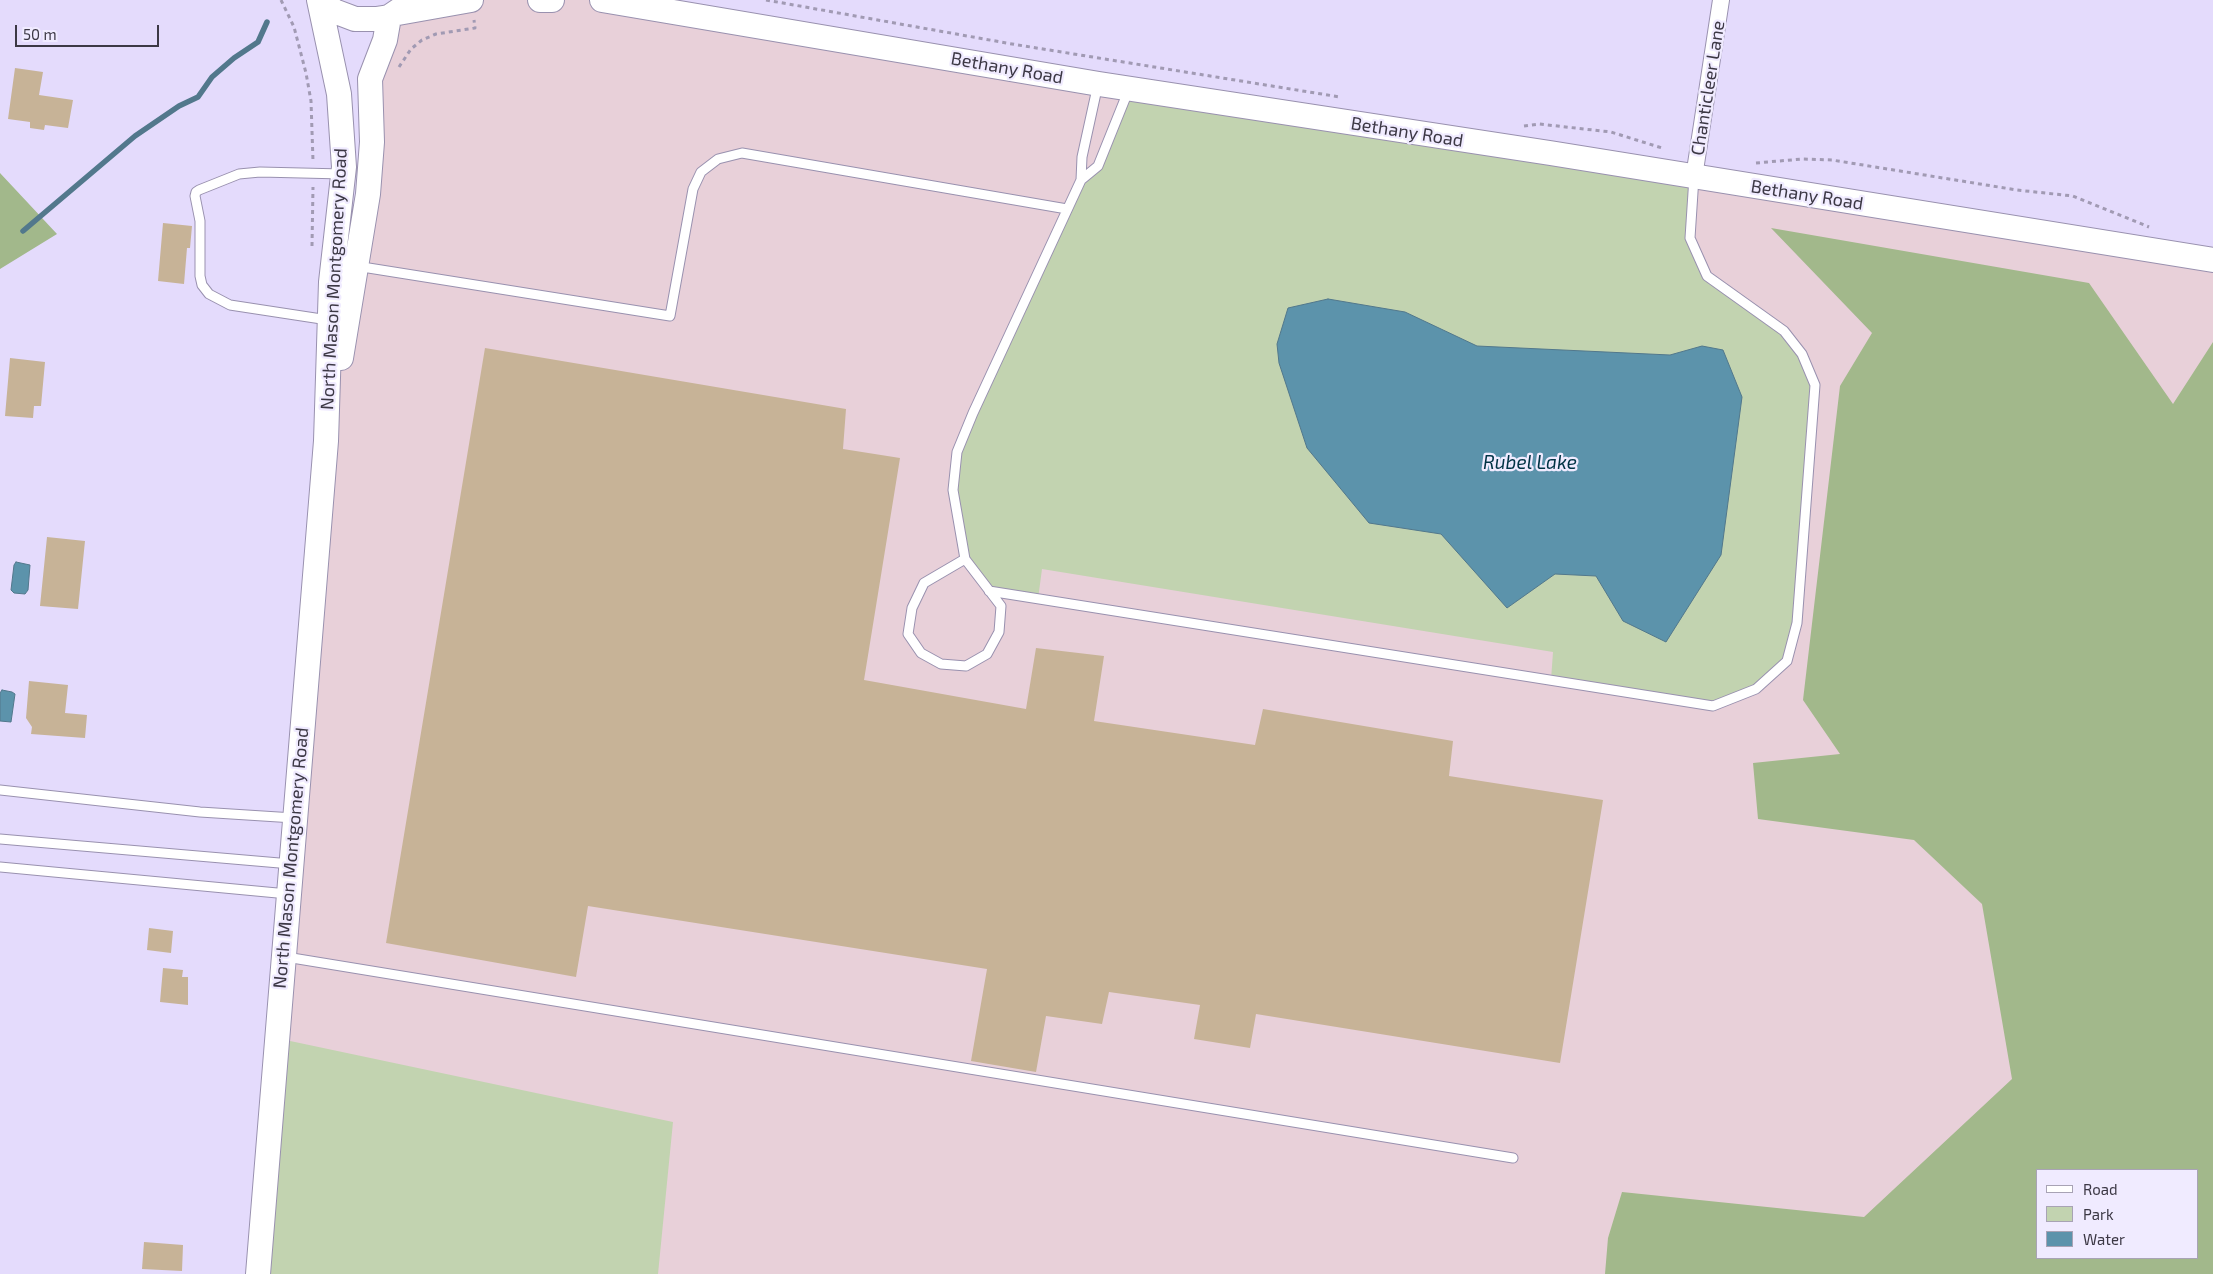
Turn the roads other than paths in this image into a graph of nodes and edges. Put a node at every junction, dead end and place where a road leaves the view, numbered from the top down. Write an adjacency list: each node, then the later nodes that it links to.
1 (320, 0): 6 (main road); 10 (main road, North Mason Montgomery Road)
2 (540, 0): 3 (main road)
3 (552, 0)
4 (602, 0): 8 (main road, Bethany Road)
5 (1721, 0): 11 (street, Chanticleer Lane)
6 (400, 10): 7 (main road); 15 (main road, North Mason Montgomery Road)
7 (473, 11)
8 (1098, 84): 9 (main road, Bethany Road); 12 (lane)
9 (1129, 88): 11 (main road, Bethany Road); 12 (lane)
10 (343, 174): 15 (main road, North Mason Montgomery Road); 16 (lane)
11 (1694, 177): 14 (main road, Bethany Road); 19 (lane)
12 (1082, 180): 13 (lane)
13 (1067, 209): 15 (lane); 18 (lane)
14 (2213, 260)
15 (345, 265): 16 (main road, North Mason Montgomery Road); 17 (main road, North Mason Montgomery Road)
16 (330, 320): 17 (main road, North Mason Montgomery Road)
17 (326, 441): 21 (main road, North Mason Montgomery Road)
18 (965, 559): 19 (lane); 19 (lane)
19 (989, 591)
20 (0, 790): 21 (lane)
21 (294, 818): 23 (main road, North Mason Montgomery Road)
22 (0, 839): 23 (lane)
23 (290, 864): 25 (main road, North Mason Montgomery Road)
24 (0, 867): 25 (lane)
25 (288, 894): 26 (main road, North Mason Montgomery Road)
26 (283, 956): 27 (lane); 28 (main road, North Mason Montgomery Road)
27 (1513, 1158)
28 (258, 1274)

